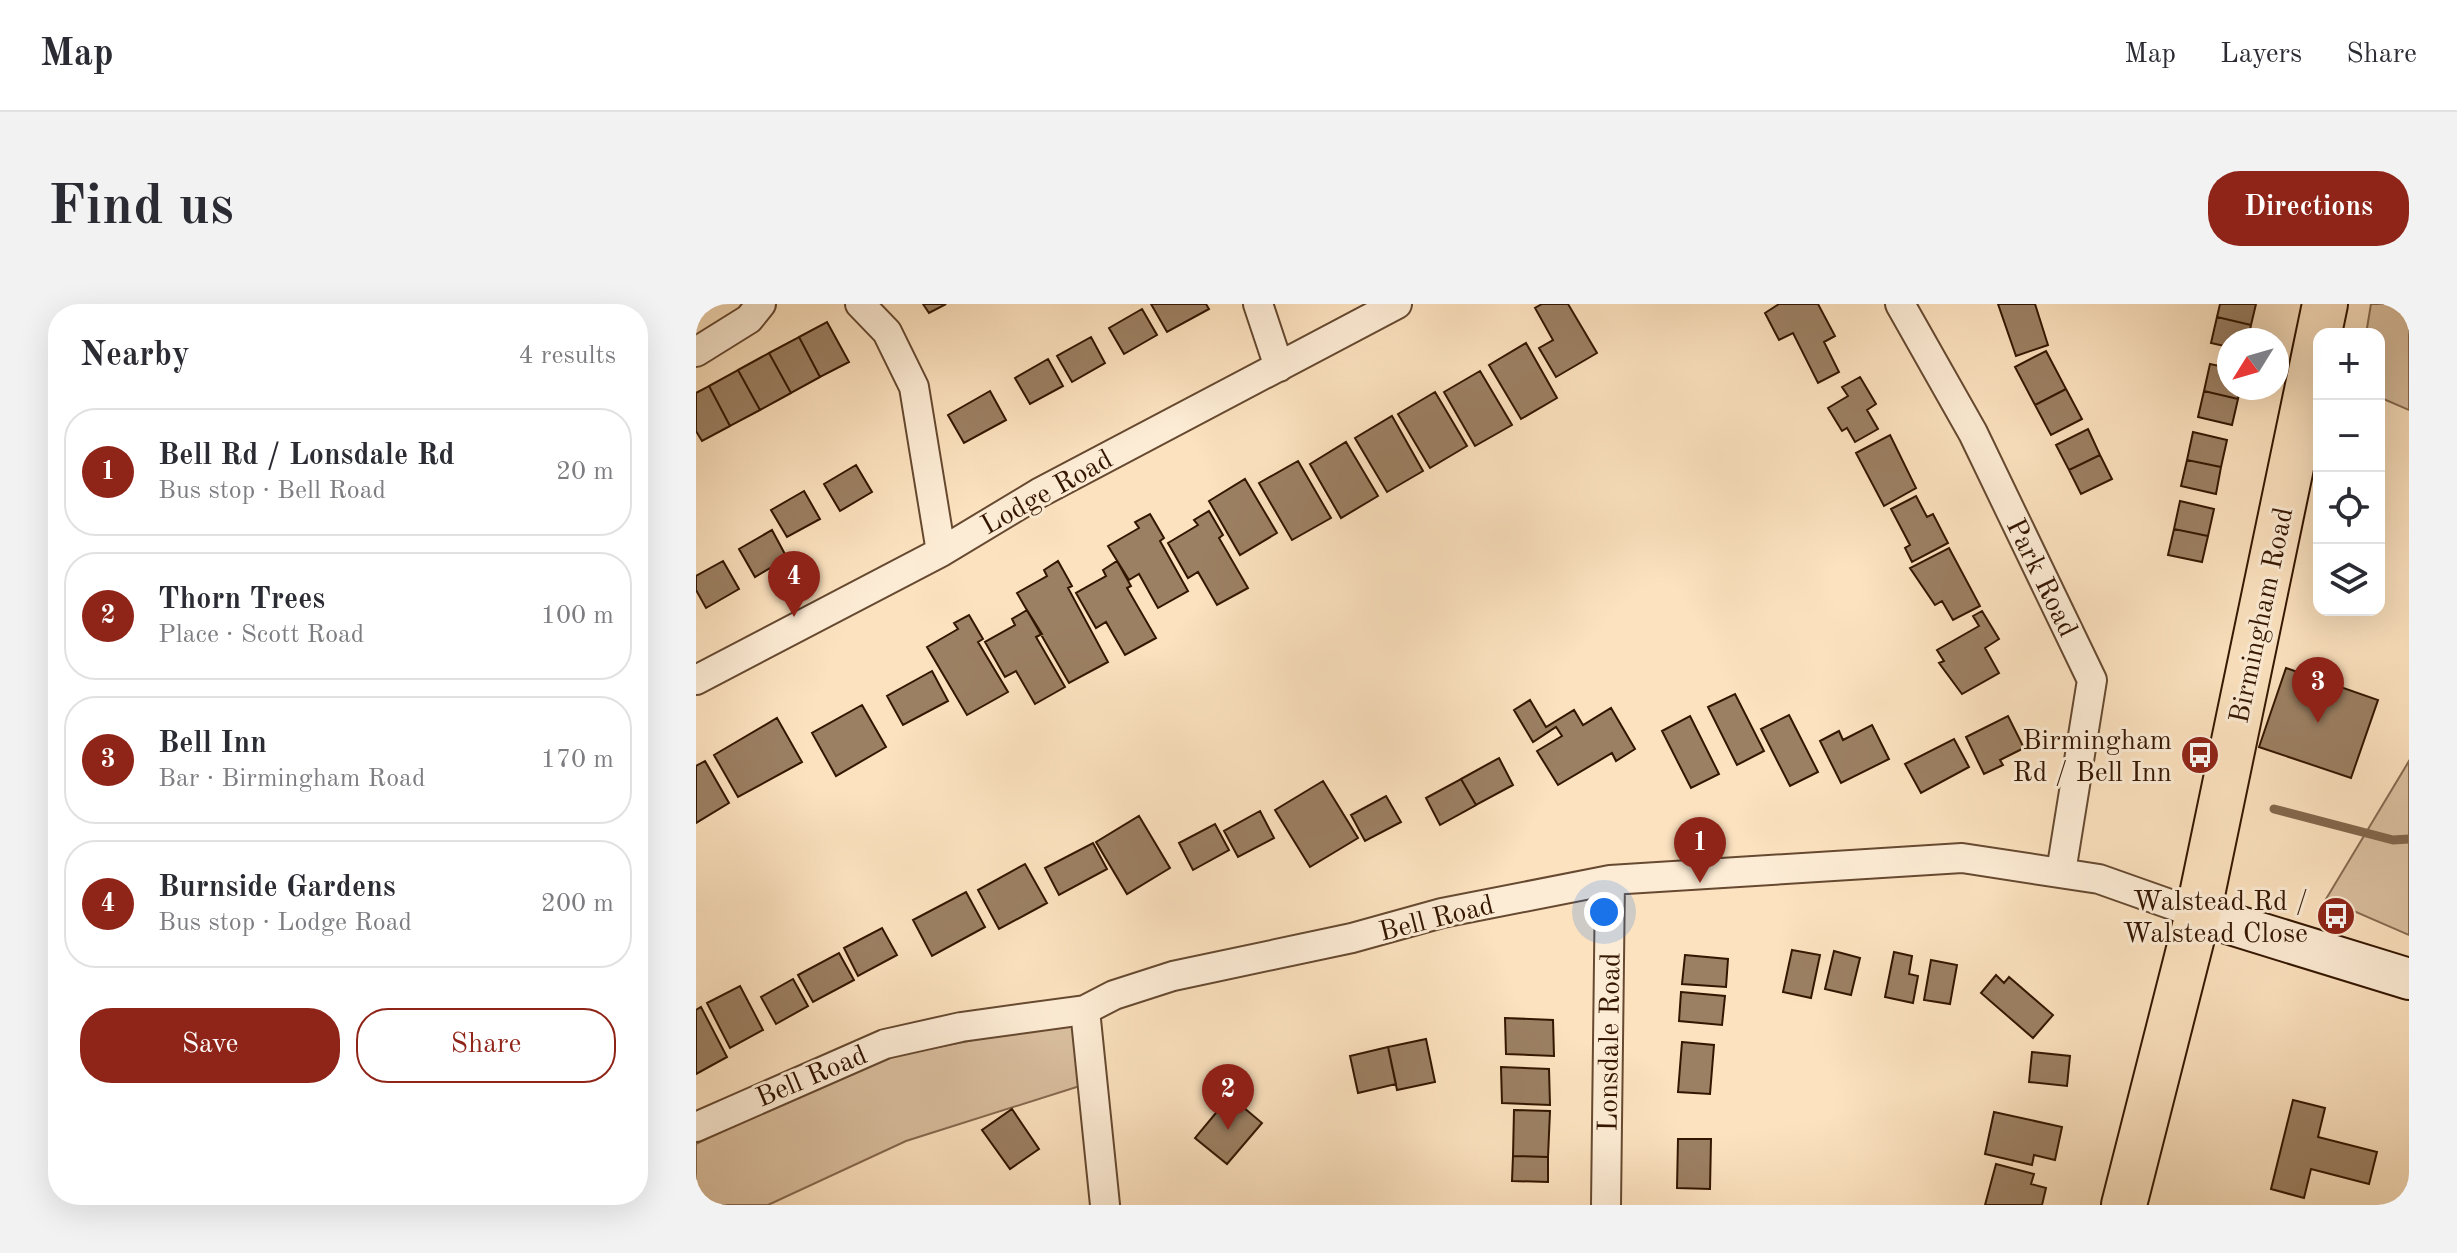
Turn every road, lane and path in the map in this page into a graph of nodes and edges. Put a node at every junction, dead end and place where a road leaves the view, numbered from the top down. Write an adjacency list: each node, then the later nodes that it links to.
1 (761, 304): 7 (street)
2 (860, 304): 9 (street)
3 (1258, 304): 8 (street)
4 (1397, 304): 8 (street, Lodge Road)
5 (1900, 304): 11 (street, Park Road)
6 (2325, 304): 13 (highway, Birmingham Road)
7 (696, 352)
8 (1279, 367): 9 (street, Lodge Road)
9 (941, 552): 10 (street, Lodge Road)
10 (696, 680)
11 (2061, 872): 12 (street, Bell Road); 13 (street, Bell Road)
12 (1610, 880): 15 (street, Bell Road); 18 (street, Lonsdale Road)
13 (2198, 914): 14 (street); 19 (highway, Birmingham Road)
14 (2409, 979)
15 (1085, 1010): 16 (street, Bell Road); 17 (street)
16 (696, 1127)
17 (1105, 1205)
18 (1606, 1205)
19 (2124, 1205)

